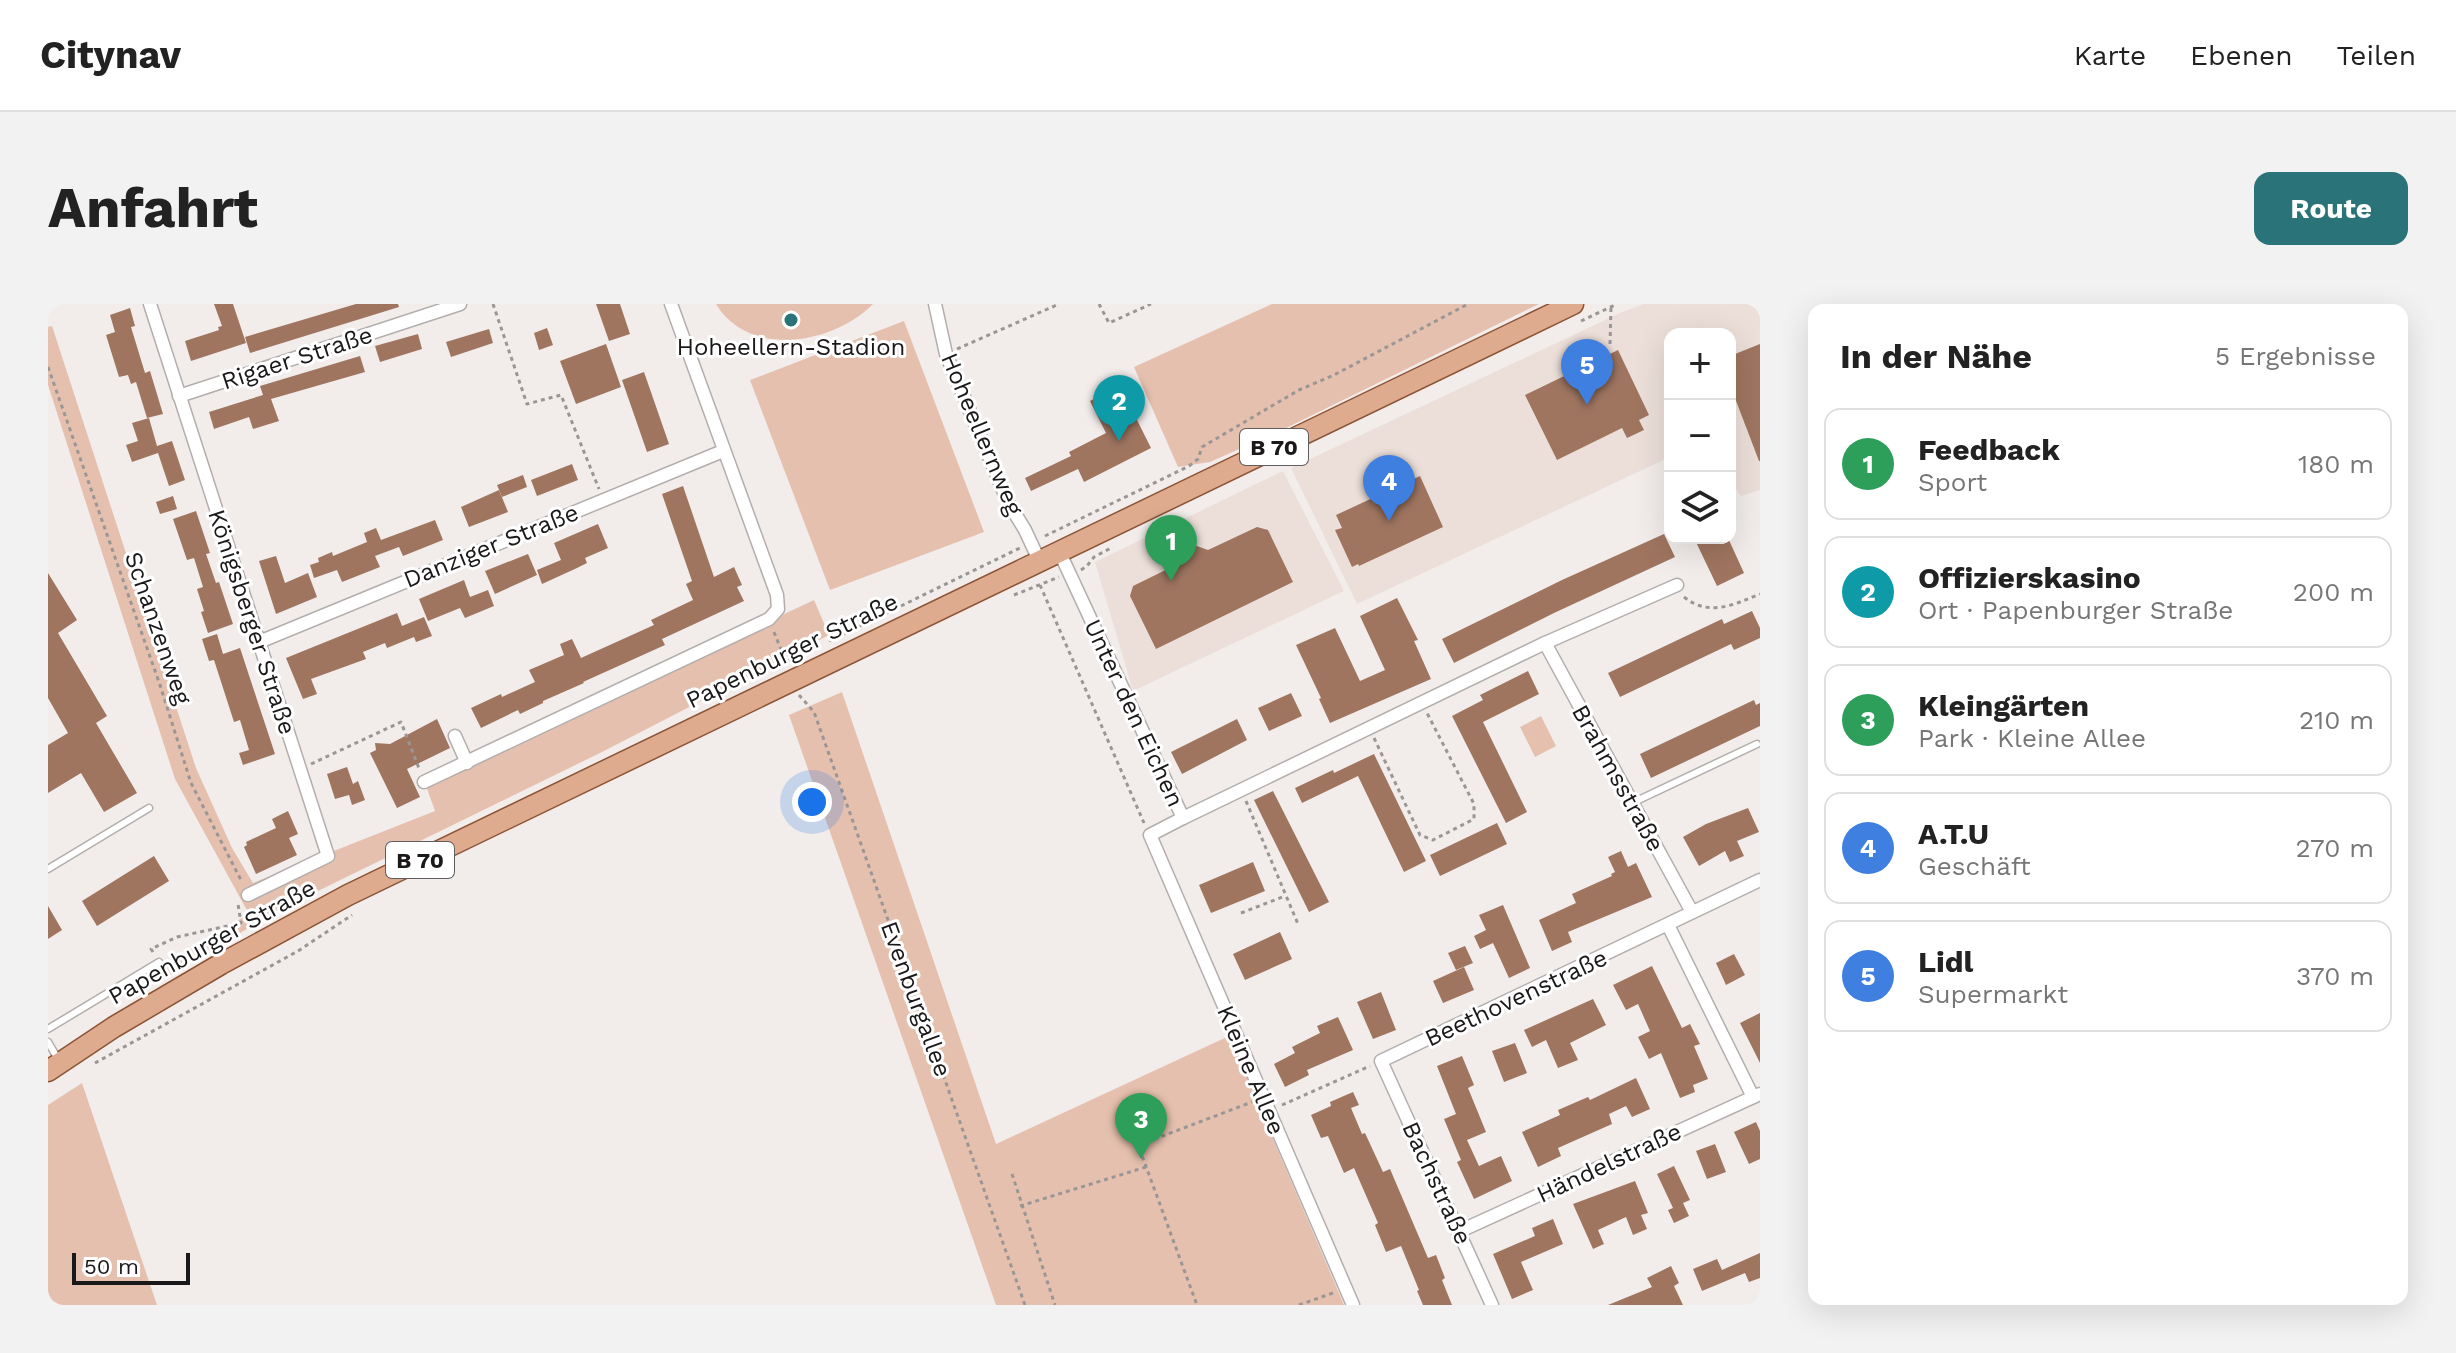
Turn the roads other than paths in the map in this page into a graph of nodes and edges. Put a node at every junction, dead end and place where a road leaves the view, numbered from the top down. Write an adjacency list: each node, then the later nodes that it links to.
1 (150, 304): 6 (street, Königsberger Straße)
2 (460, 304): 6 (street, Rigaer Straße)
3 (671, 304): 7 (street)
4 (935, 304): 9 (street, Hoheellernweg)
5 (1573, 304): 8 (main road, Papenburger Straße / B 70)
6 (179, 396): 11 (street, Königsberger Straße)
7 (723, 451): 11 (street, Danziger Straße); 15 (street)
8 (1057, 541): 9 (main road, Papenburger Straße / B 70); 19 (street, Unter den Eichen)
9 (1039, 560): 29 (main road, Papenburger Straße / B 70)
10 (1674, 586): 12 (street, Unter den Eichen)
11 (259, 642): 22 (street, Königsberger Straße)
12 (1545, 643): 17 (street, Brahmsstraße); 19 (street, Unter den Eichen)
13 (455, 736): 15 (street)
14 (1757, 744): 17 (lane)
15 (467, 763): 16 (street)
16 (424, 782)
17 (1632, 803): 23 (street, Brahmsstraße)
18 (149, 808): 20 (lane)
19 (1183, 818): 32 (street, Kleine Allee)
20 (48, 869)
21 (1760, 880): 23 (street, Beethovenstraße)
22 (248, 895)
23 (1692, 912): 24 (street, Beethovenstraße)
24 (1668, 925): 28 (street, Beethovenstraße); 30 (street)
25 (159, 962): 26 (lane)
26 (48, 1029)
27 (48, 1042): 29 (lane)
28 (1381, 1061): 31 (street, Bachstraße)
29 (54, 1067)
30 (1756, 1096): 31 (street, Händelstraße)
31 (1458, 1232): 33 (street, Bachstraße)
32 (1353, 1305)
33 (1492, 1305)

